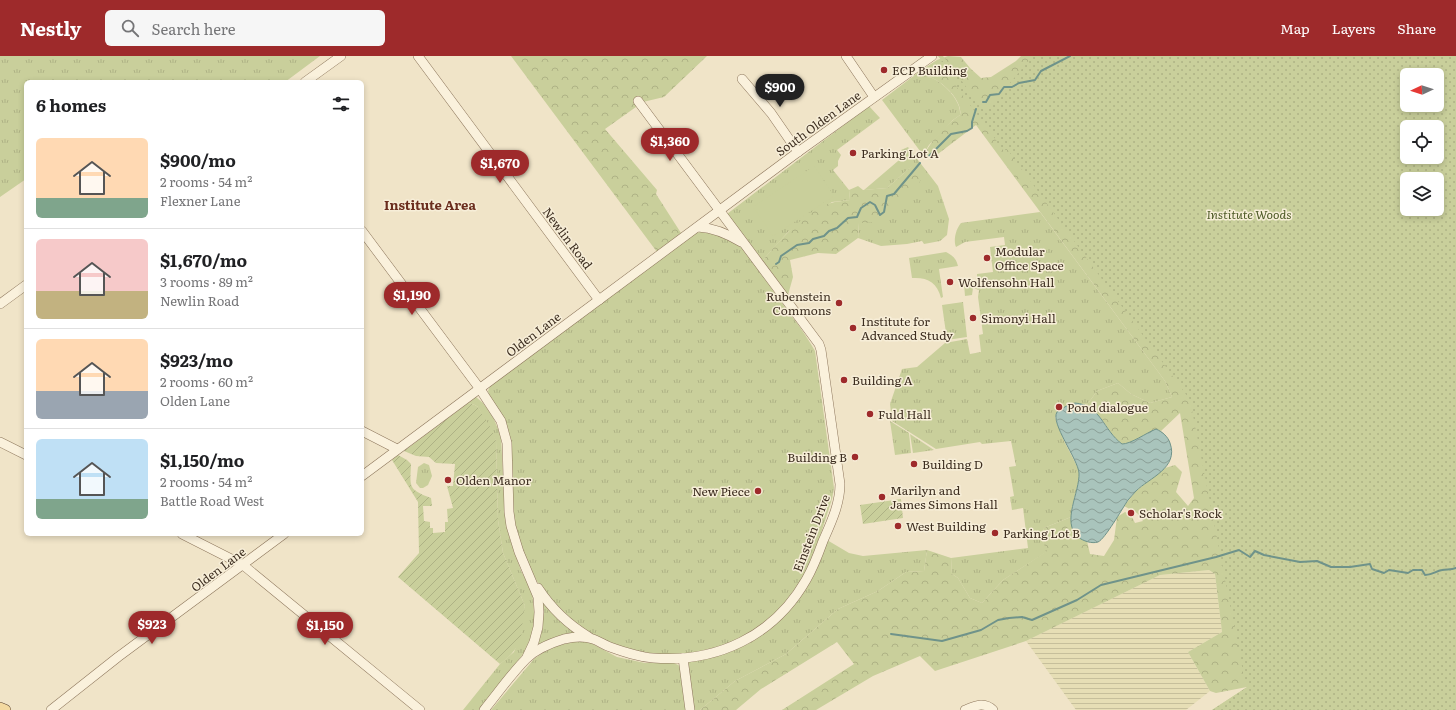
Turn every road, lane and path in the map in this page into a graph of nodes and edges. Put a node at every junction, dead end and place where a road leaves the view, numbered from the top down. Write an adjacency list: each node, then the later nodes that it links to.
1 (341, 56): 7 (street)
2 (418, 56): 16 (street, Newlin Road)
3 (846, 56): 5 (street)
4 (932, 56): 8 (street, South Olden Lane)
5 (852, 60): 8 (street)
6 (742, 79): 10 (street)
7 (308, 80)
8 (874, 97): 10 (street, South Olden Lane)
9 (638, 101): 11 (street, Einstein Drive)
10 (798, 152): 11 (street, South Olden Lane)
11 (720, 211): 12 (street, Olden Lane); 14 (street, Einstein Drive)
12 (698, 227): 14 (street); 16 (street, Olden Lane)
13 (364, 234): 18 (street, Einstein Drive)
14 (745, 244): 30 (street, Einstein Drive)
15 (24, 286): 17 (street)
16 (599, 300): 18 (street, Olden Lane)
17 (0, 304)
18 (480, 389): 21 (street, Olden Lane); 27 (street, Einstein Drive)
19 (364, 432): 21 (street)
20 (0, 442): 22 (street)
21 (397, 449): 23 (street, Olden Lane)
22 (24, 454)
23 (364, 474)
24 (186, 536): 26 (street)
25 (281, 536): 26 (street, Olden Lane)
26 (243, 565): 33 (street, Olden Lane); 34 (street)
27 (530, 575): 28 (street, Einstein Drive); 29 (street, Einstein Drive)
28 (592, 638): 29 (street, Einstein Drive); 30 (street, Einstein Drive)
29 (527, 658): 35 (street, Einstein Drive)
30 (683, 658): 36 (street)
31 (0, 708): 32 (main road)
32 (5, 710)
33 (51, 710)
34 (420, 710)
35 (484, 710)
36 (690, 710)
37 (966, 710): 38 (street)
38 (993, 710)

